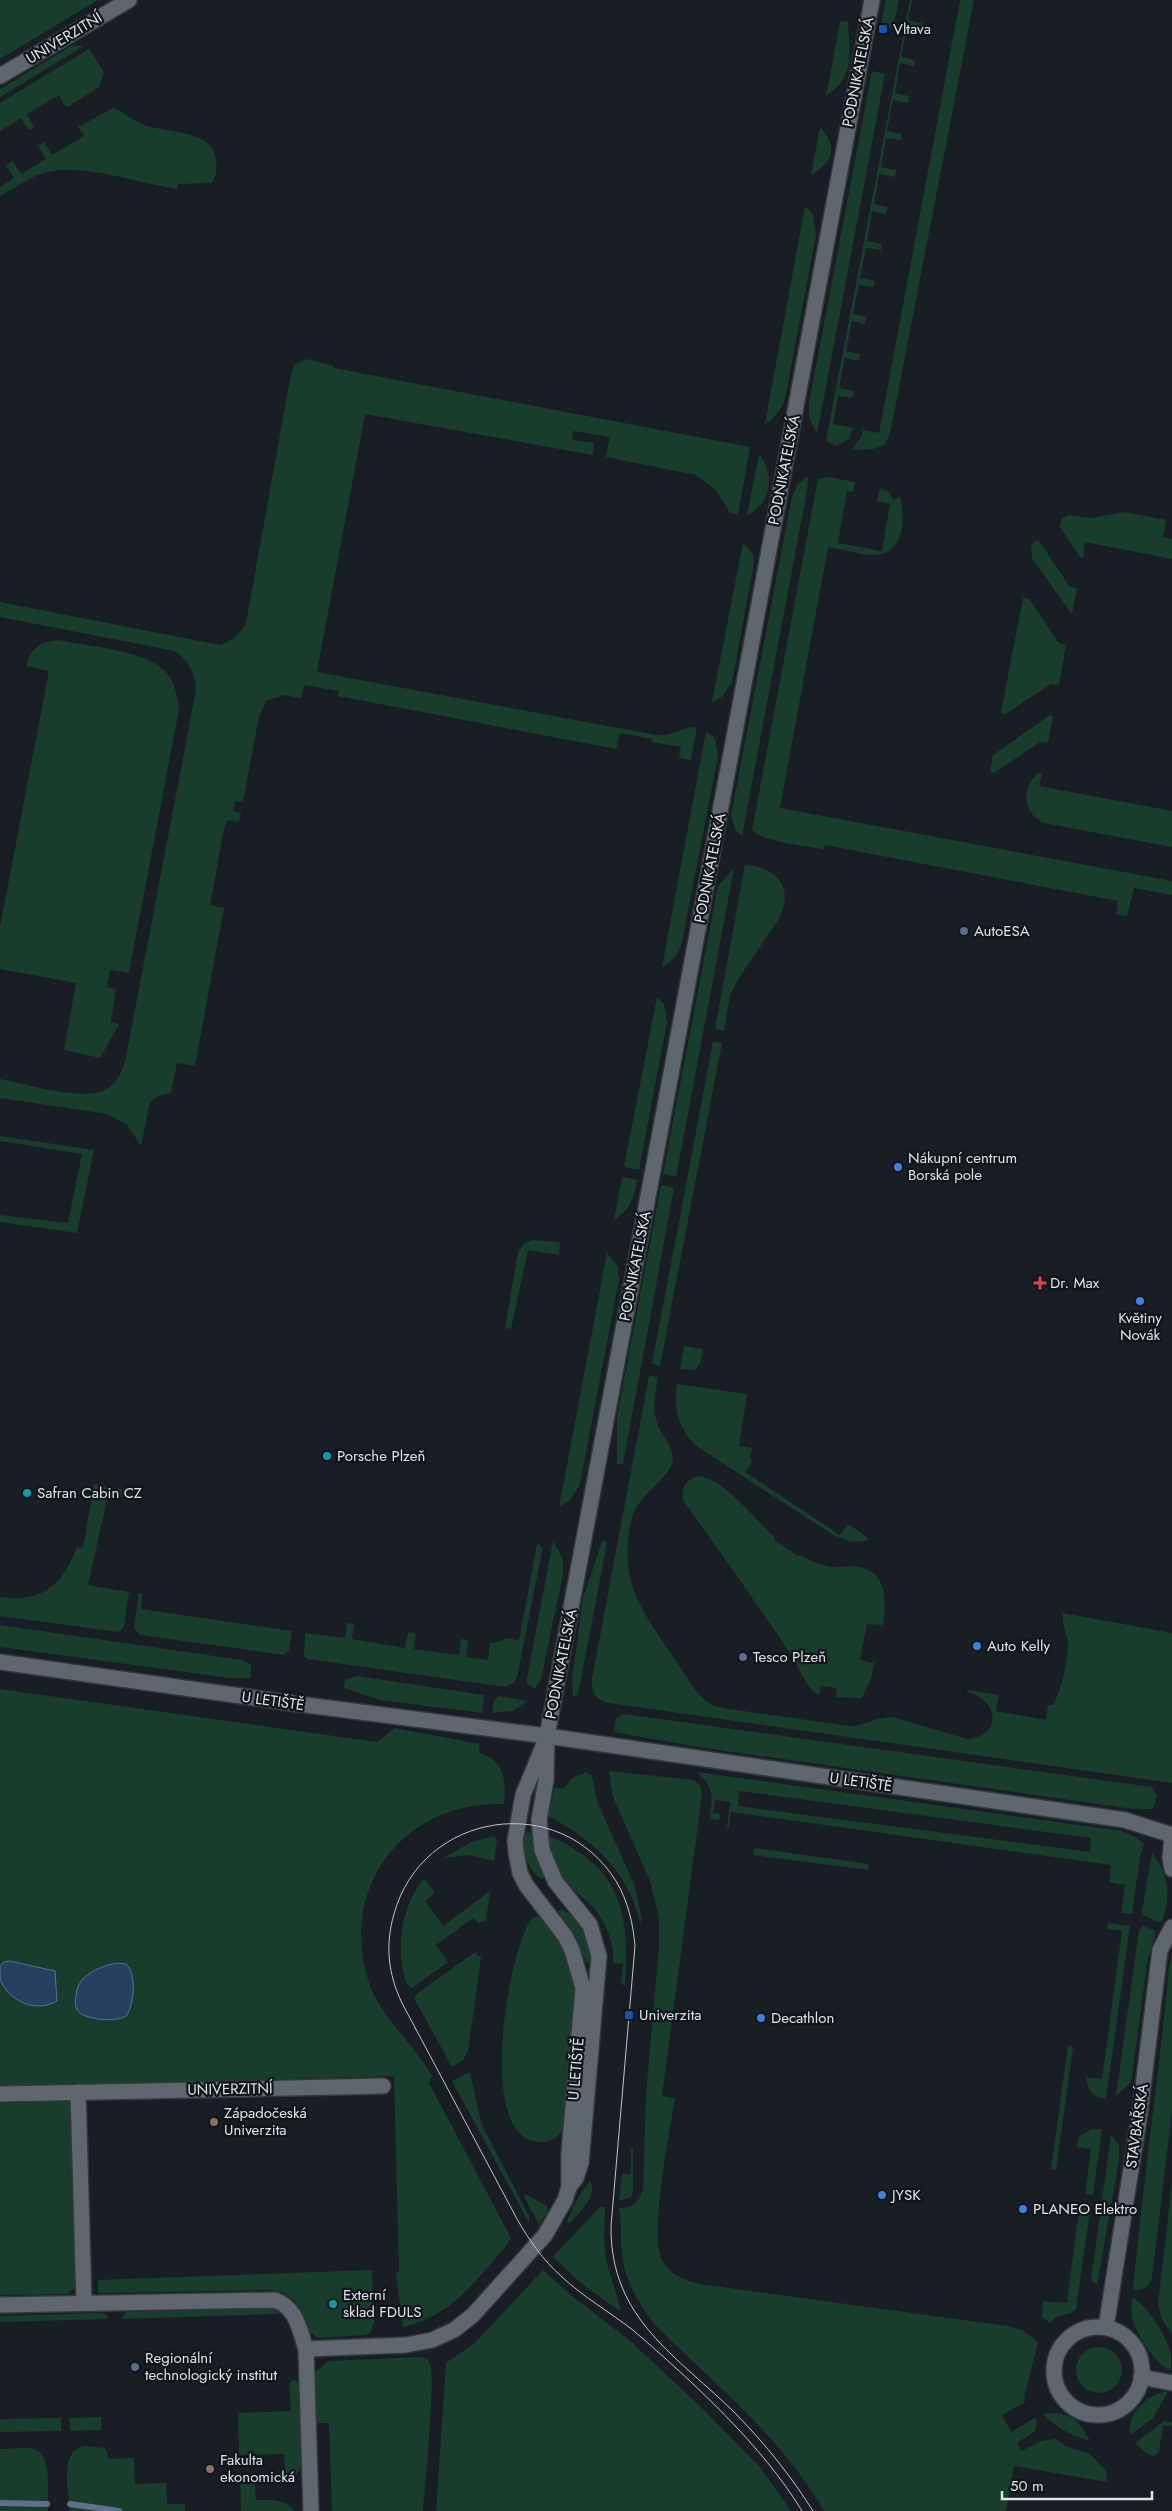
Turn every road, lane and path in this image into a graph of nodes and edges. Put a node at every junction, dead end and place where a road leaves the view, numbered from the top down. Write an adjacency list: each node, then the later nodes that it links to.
1 (129, 0): 3 (street, UNIVERZITNÍ)
2 (872, 0): 5 (street, PODNIKATELSKÁ)
3 (0, 76)
4 (0, 1662): 5 (street, U LETIŠTĚ)
5 (547, 1736): 6 (street, U LETIŠTĚ); 12 (street, U LETIŠTĚ); 12 (street, U LETIŠTĚ)
6 (1172, 1836): 7 (street, U LETIŠTĚ)
7 (1172, 1869)
8 (1172, 1927): 15 (street, STAVBAŘSKÁ)
9 (383, 2086): 10 (street, UNIVERZITNÍ)
10 (78, 2092): 11 (street, UNIVERZITNÍ); 13 (street)
11 (0, 2094)
12 (569, 2187): 16 (street, U LETIŠTĚ)
13 (84, 2303): 14 (street); 16 (street)
14 (0, 2305)
15 (1106, 2327): 17 (street); 17 (street)
16 (306, 2349): 19 (street)
17 (1141, 2377): 18 (street)
18 (1172, 2383)
19 (310, 2511)

